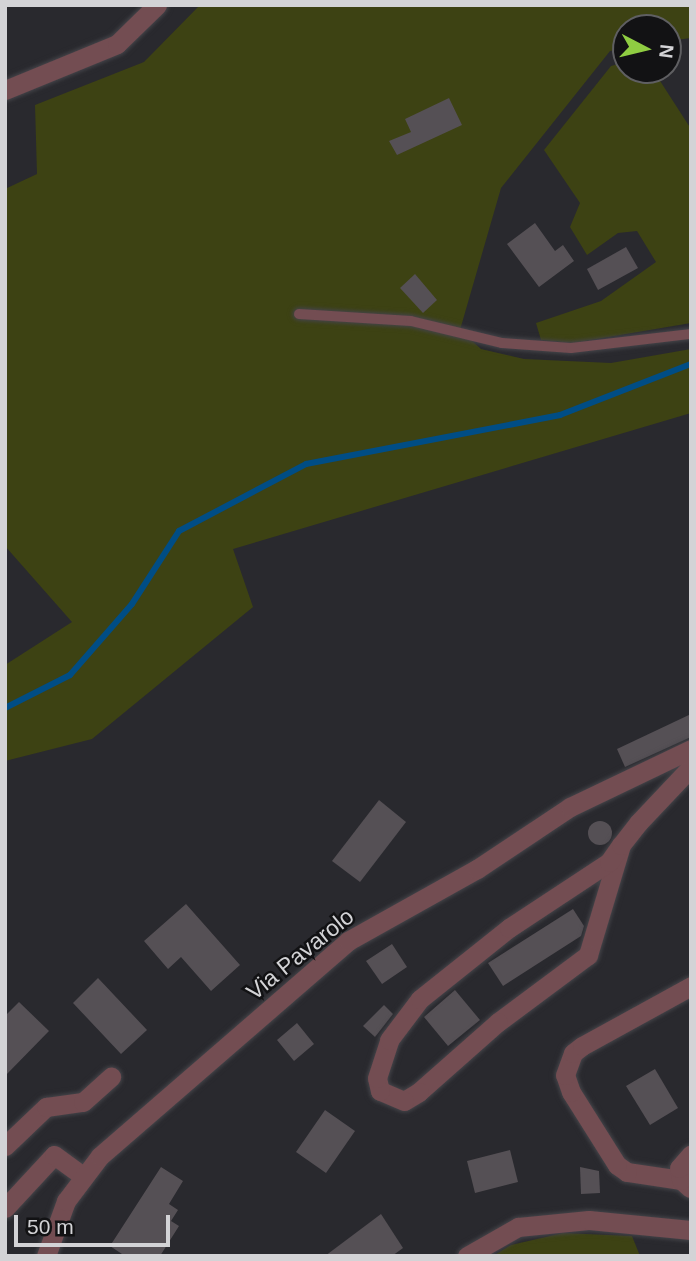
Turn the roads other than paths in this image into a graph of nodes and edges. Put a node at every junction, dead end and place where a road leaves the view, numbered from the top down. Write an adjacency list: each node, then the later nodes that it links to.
1 (157, 5): 2 (street)
2 (5, 90)
3 (299, 314): 4 (lane)
4 (691, 334)
5 (691, 748): 12 (street, Via Pavarolo)
6 (691, 767): 7 (street)
7 (621, 845): 7 (street)
8 (691, 986): 13 (street)
9 (111, 1077): 10 (street)
10 (5, 1146)
11 (691, 1154): 13 (street)
12 (83, 1176): 14 (street); 16 (street, Via Pavarolo)
13 (686, 1184)
14 (5, 1208)
15 (691, 1230): 17 (street)
16 (46, 1256)
17 (467, 1256)

